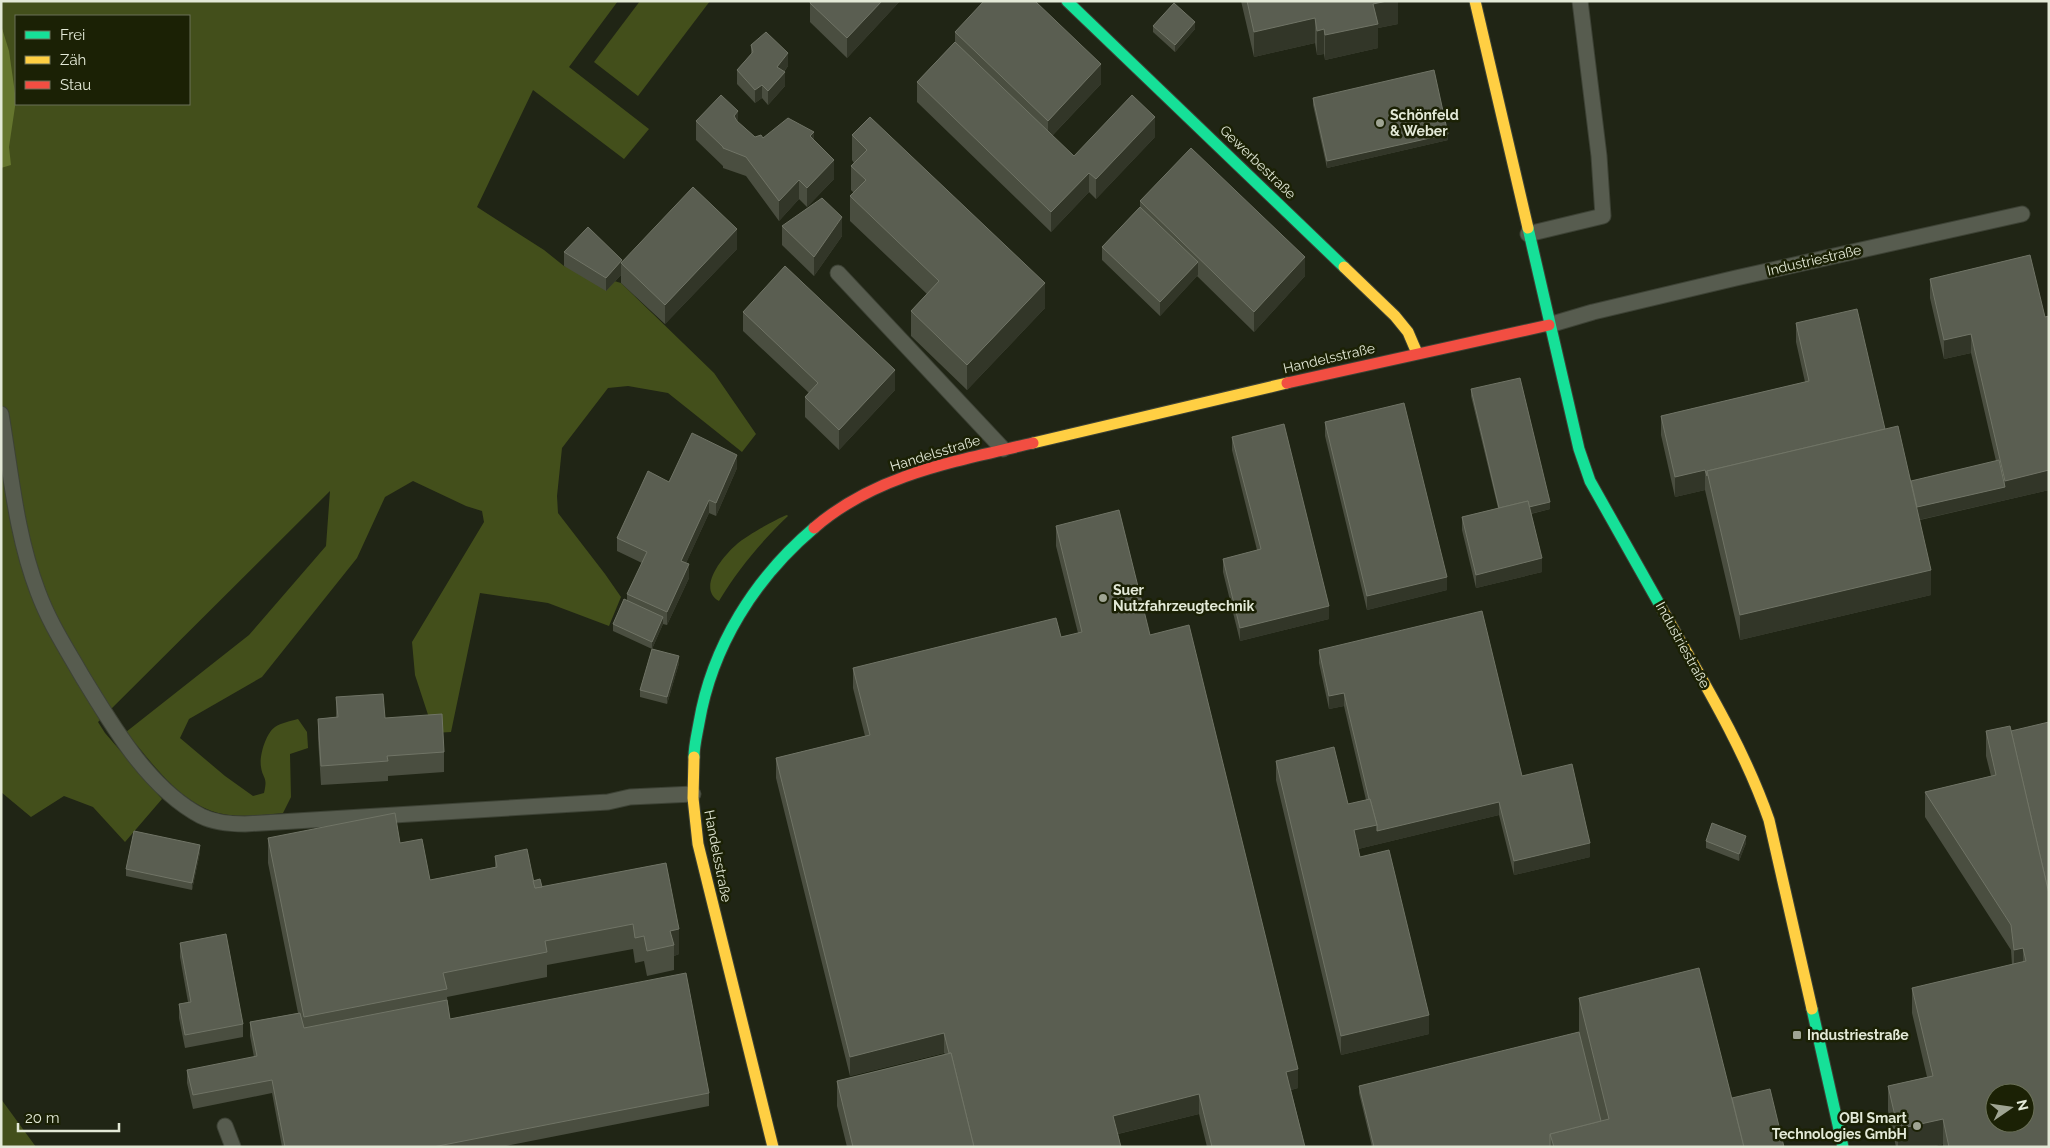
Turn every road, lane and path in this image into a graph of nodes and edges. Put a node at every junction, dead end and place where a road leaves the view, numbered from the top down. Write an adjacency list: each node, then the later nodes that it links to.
1 (1067, 1): 8 (street, Gewerbestraße)
2 (1475, 1): 5 (street, Industriestraße)
3 (1580, 1): 5 (lane)
4 (2022, 214): 7 (lane, Industriestraße)
5 (1528, 234): 7 (street, Industriestraße)
6 (838, 273): 10 (lane)
7 (1549, 325): 8 (street, Handelsstraße); 15 (street, Industriestraße)
8 (1417, 353): 10 (street, Handelsstraße)
9 (1, 414): 11 (lane)
10 (1003, 449): 11 (street, Handelsstraße)
11 (693, 794): 14 (street, Handelsstraße)
12 (225, 1126): 13 (lane)
13 (233, 1147)
14 (773, 1147)
15 (1843, 1147)

